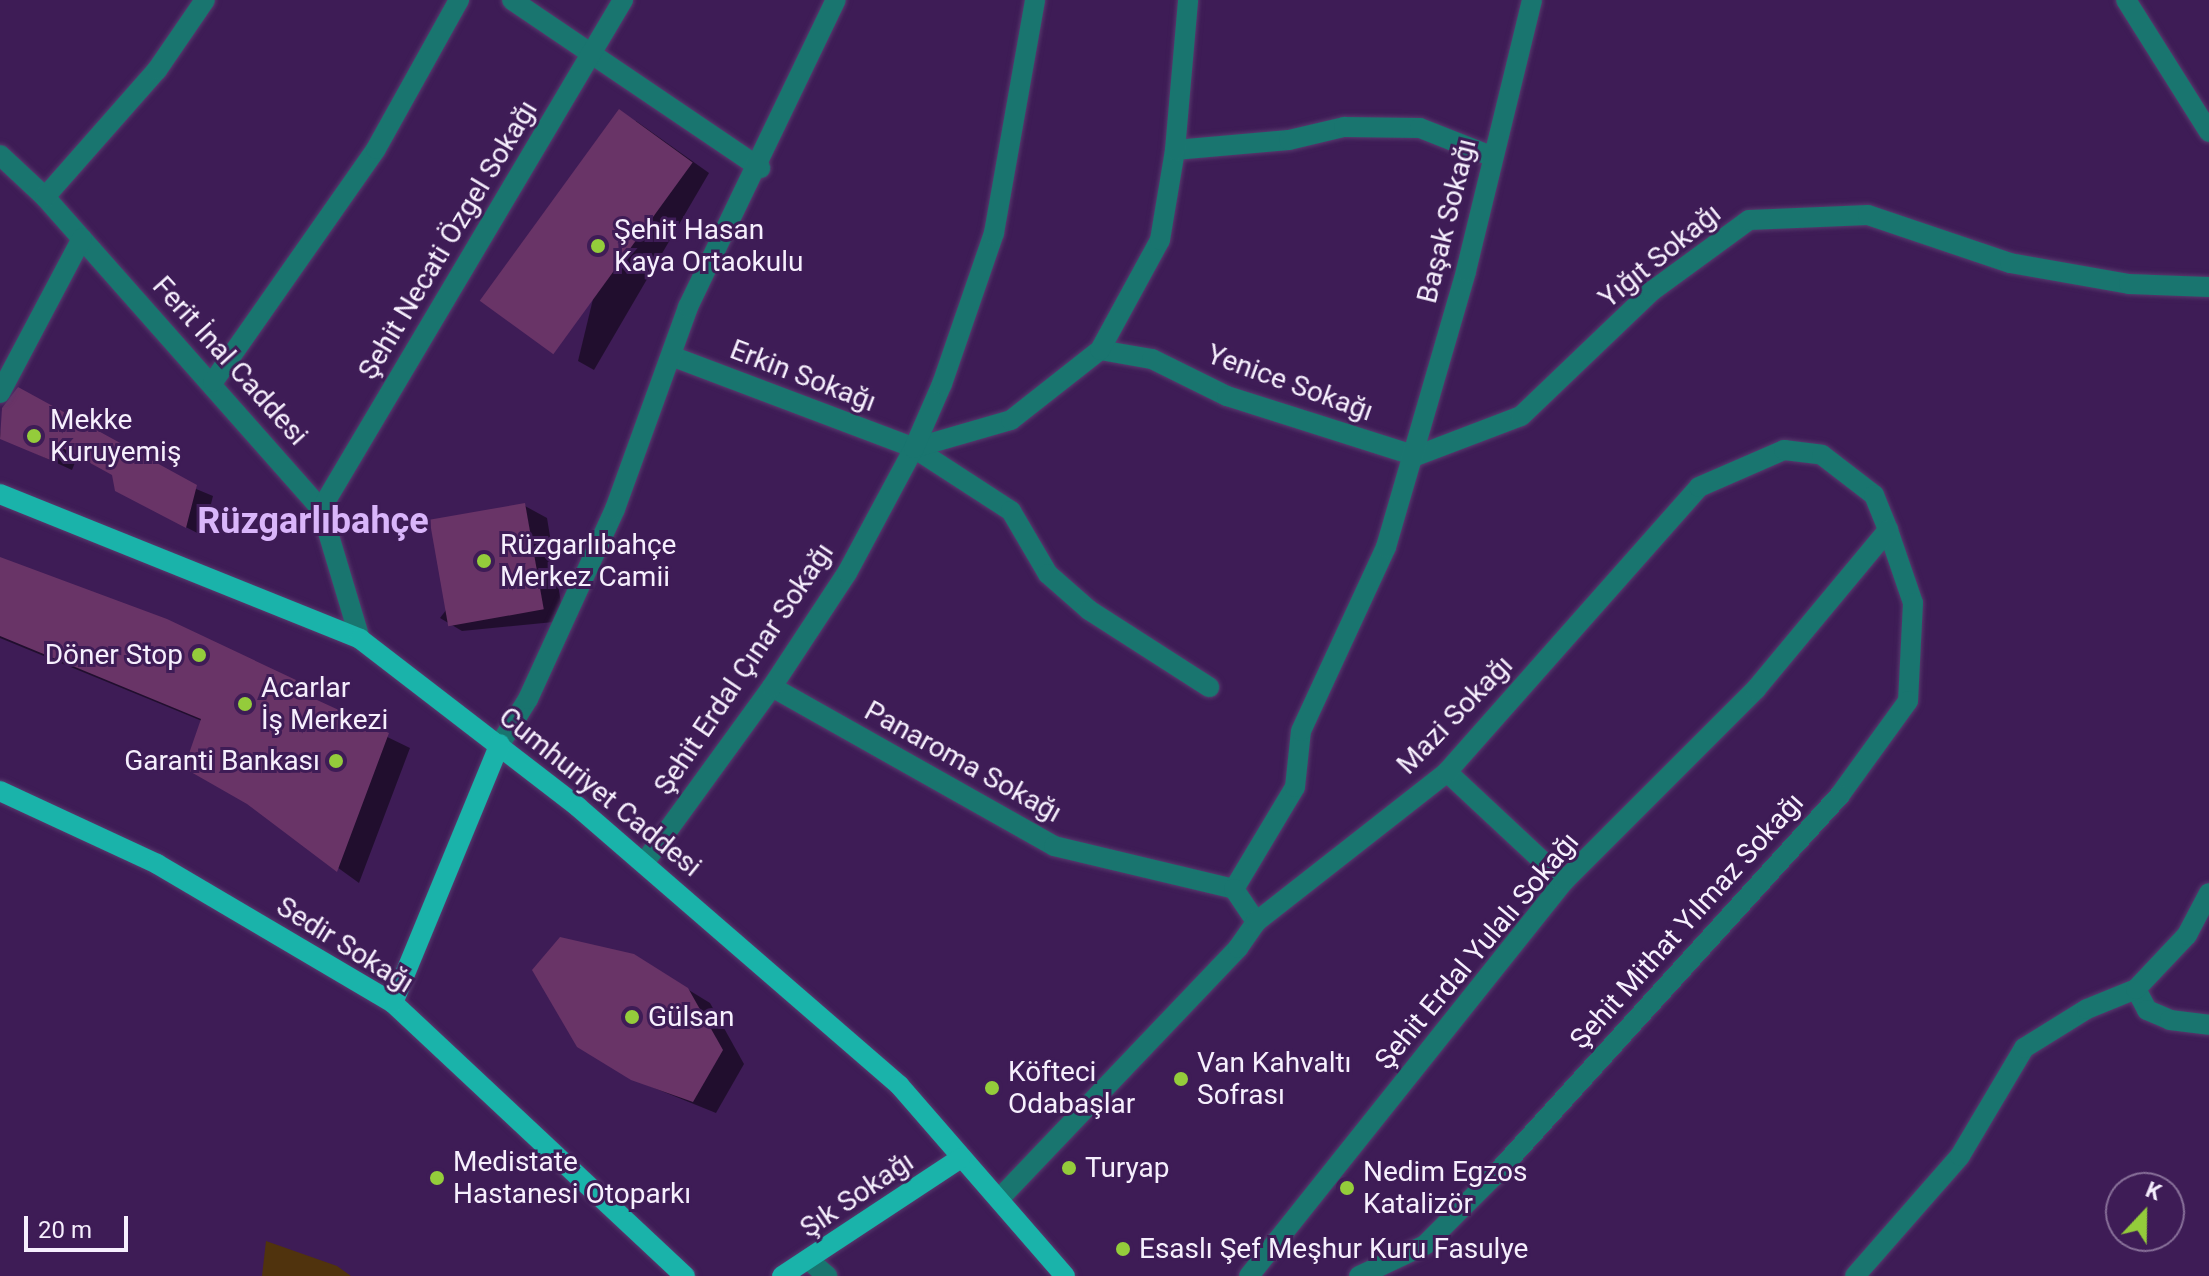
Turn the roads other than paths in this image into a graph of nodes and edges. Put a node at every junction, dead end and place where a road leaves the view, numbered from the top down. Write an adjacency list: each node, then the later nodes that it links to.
1 (205, 0): 16 (street)
2 (459, 0): 21 (street)
3 (512, 0): 10 (street)
4 (623, 0): 10 (street, Şehit Necati Özgel Sokağı)
5 (836, 0): 15 (street)
6 (1035, 0): 23 (street, Şehit Erdal Çınar Sokağı)
7 (1188, 0): 12 (street)
8 (1532, 0): 14 (street, Başak Sokağı)
9 (2126, 0): 11 (street)
10 (590, 56): 15 (street); 26 (street, Şehit Necati Özgel Sokağı)
11 (2209, 132)
12 (1175, 150): 14 (street); 19 (street)
13 (0, 155): 16 (street, Ferit İnal Caddesi)
14 (1491, 156): 24 (street, Başak Sokağı)
15 (760, 168): 20 (street)
16 (45, 197): 17 (street, Ferit İnal Caddesi)
17 (82, 238): 21 (street, Ferit İnal Caddesi); 22 (street)
18 (2209, 287): 24 (street, Yığıt Sokağı)
19 (1100, 350): 23 (street); 24 (street, Yenice Sokağı)
20 (671, 356): 23 (street, Erkin Sokağı); 31 (street)
21 (213, 382): 26 (street, Ferit İnal Caddesi)
22 (0, 393)
23 (914, 448): 29 (street, Şehit Erdal Çınar Sokağı); 30 (street, Erkin Sokağı)
24 (1416, 456): 36 (street)
25 (0, 494): 28 (main road, Cumhuriyet Caddesi)
26 (321, 509): 28 (street, Ferit İnal Caddesi)
27 (1888, 530): 32 (street, Mazi Sokağı); 35 (street, Şehit Erdal Yulalı Sokağı); 50 (street, Şehit Mithat Yılmaz Sokağı)
28 (360, 639): 31 (main road, Cumhuriyet Caddesi)
29 (772, 687): 34 (street, Şehit Erdal Çınar Sokağı); 36 (street, Panaroma Sokağı)
30 (1209, 687)
31 (500, 744): 34 (main road, Cumhuriyet Caddesi); 40 (main road)
32 (1447, 772): 35 (street); 38 (street, Mazi Sokağı)
33 (0, 791): 40 (main road, Sedir Sokağı)
34 (644, 863): 42 (main road, Cumhuriyet Caddesi)
35 (1564, 881): 49 (street, Şehit Erdal Yulalı Sokağı)
36 (1234, 889): 38 (street)
37 (2209, 893): 39 (street)
38 (1256, 922): 43 (street, Mazi Sokağı)
39 (2136, 989): 41 (street); 51 (street)
40 (393, 1003): 45 (main road, Sedir Sokağı)
41 (2209, 1025)
42 (961, 1158): 43 (main road, Cumhuriyet Caddesi); 44 (main road, Şık Sokağı)
43 (1001, 1197): 48 (main road, Cumhuriyet Caddesi)
44 (810, 1261): 46 (main road, Şık Sokağı); 47 (street)
45 (685, 1276)
46 (782, 1276)
47 (827, 1276)
48 (1065, 1276)
49 (1249, 1276)
50 (1359, 1276)
51 (1855, 1276)

